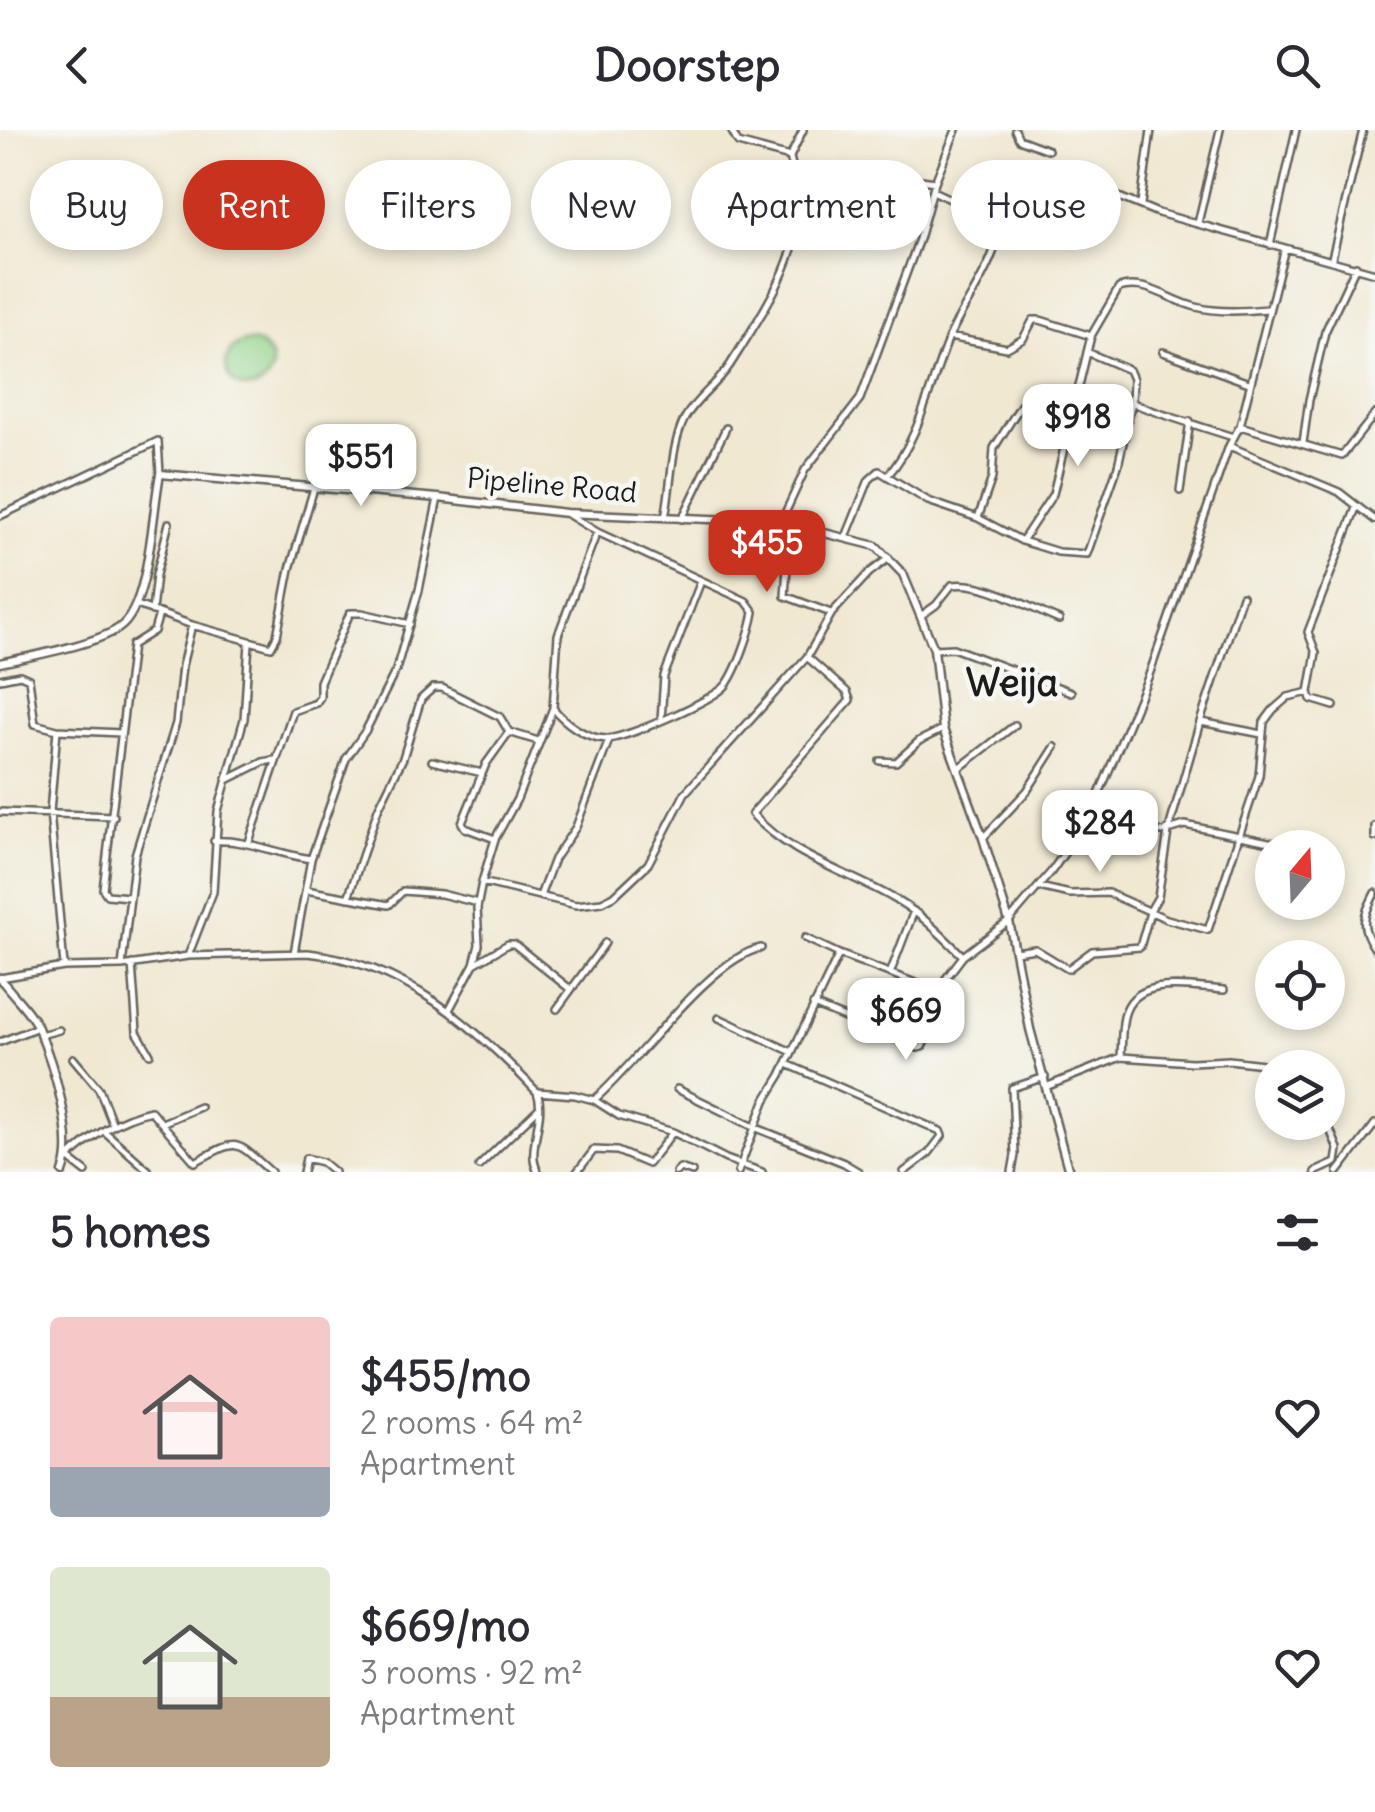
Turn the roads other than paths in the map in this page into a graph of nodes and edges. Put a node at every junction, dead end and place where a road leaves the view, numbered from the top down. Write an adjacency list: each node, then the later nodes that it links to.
1 (731, 130): 10 (street)
2 (803, 130): 10 (street)
3 (956, 130): 13 (street)
4 (1015, 130): 9 (street)
5 (1150, 130): 16 (street)
6 (1220, 130): 17 (street)
7 (1296, 130): 18 (street)
8 (1363, 130): 21 (street)
9 (1048, 150)
10 (790, 157): 11 (street)
11 (791, 160)
12 (931, 182): 13 (street)
13 (936, 182): 14 (street)
14 (935, 192): 26 (street); 51 (street)
15 (1121, 197): 16 (street)
16 (1141, 204): 17 (street)
17 (1198, 223): 18 (street)
18 (1270, 245): 19 (street)
19 (1285, 248): 21 (street); 24 (street)
20 (788, 250): 47 (street)
21 (1332, 259): 22 (street)
22 (1356, 266): 23 (street); 37 (street)
23 (1375, 272)
24 (1269, 309): 25 (street); 29 (street)
25 (1091, 336): 26 (street); 27 (street)
26 (949, 337): 40 (street)
27 (1087, 352): 30 (street); 35 (street)
28 (1163, 352): 29 (street)
29 (1249, 383): 33 (street)
30 (1132, 402): 32 (street); 56 (street)
31 (1375, 414): 37 (street)
32 (1190, 421): 36 (street); 42 (street)
33 (1240, 426): 36 (street); 37 (street)
34 (726, 428): 48 (street)
35 (1069, 437): 49 (street); 56 (street)
36 (1233, 438): 38 (street)
37 (1304, 443)
38 (1229, 446): 44 (street); 96 (street)
39 (160, 474): 41 (street, Pipeline Road); 46 (street); 60 (street)
40 (888, 475): 49 (street); 55 (street)
41 (314, 487): 43 (street, Pipeline Road); 67 (street)
42 (1180, 491)
43 (438, 498): 45 (street, Pipeline Road); 65 (street)
44 (1356, 508): 50 (street); 73 (street)
45 (566, 512): 47 (street, Pipeline Road); 54 (street)
46 (0, 516)
47 (666, 516): 48 (street, Pipeline Road)
48 (682, 518): 51 (street, Pipeline Road)
49 (978, 518): 56 (street)
50 (1375, 520)
51 (780, 522): 53 (street, Pipeline Road)
52 (170, 523): 61 (street)
53 (790, 524): 55 (street, Pipeline Road); 62 (street)
54 (597, 532): 58 (street); 75 (street)
55 (846, 537): 57 (street, Pipeline Road)
56 (1022, 540)
57 (890, 558): 62 (street); 63 (street)
58 (701, 581): 76 (street); 76 (street)
59 (1242, 596): 77 (street)
60 (136, 605): 61 (street); 70 (street)
61 (156, 612): 66 (street); 82 (street)
62 (832, 613): 69 (street)
63 (922, 615): 64 (street); 68 (street)
64 (1059, 620)
65 (410, 624): 87 (street); 106 (street)
66 (192, 625): 67 (street); 112 (street)
67 (249, 643): 92 (street)
68 (934, 649): 72 (street); 79 (street)
69 (807, 658): 111 (street); 116 (street)
70 (0, 663)
71 (0, 678): 80 (street)
72 (1071, 692)
73 (1309, 692): 74 (street); 83 (street)
74 (1334, 706)
75 (553, 708): 84 (street); 85 (street)
76 (661, 720): 85 (street)
77 (1200, 722): 83 (street); 98 (street)
78 (1016, 726): 90 (street)
79 (943, 729): 89 (street); 90 (street)
80 (57, 730): 82 (street); 94 (street)
81 (510, 732): 84 (street); 91 (street); 113 (street)
82 (120, 733): 95 (street)
83 (1262, 734): 99 (street)
84 (538, 740): 102 (street)
85 (609, 740): 111 (street)
86 (1056, 747): 101 (street)
87 (274, 760): 92 (street); 105 (street)
88 (432, 761): 91 (street)
89 (880, 761)
90 (958, 768): 101 (street)
91 (482, 773): 102 (street)
92 (226, 781): 104 (street)
93 (0, 812): 94 (street)
94 (50, 812): 95 (street); 130 (street)
95 (114, 816): 112 (street)
96 (1089, 818): 98 (street); 108 (street)
97 (1375, 826): 100 (street)
98 (1168, 832): 99 (street); 115 (street)
99 (1240, 836): 103 (street); 115 (street)
100 (1375, 837)
101 (983, 838): 117 (street)
102 (495, 839): 107 (street)
103 (1255, 839)
104 (214, 842): 105 (street); 125 (street)
105 (249, 842): 106 (street)
106 (311, 859): 109 (street)
107 (482, 882): 111 (street); 114 (street)
108 (1039, 887): 115 (street); 117 (street)
109 (306, 890): 113 (street); 123 (street)
110 (1375, 893): 121 (street)
111 (540, 896)
112 (129, 897): 129 (street)
113 (348, 898): 114 (street)
114 (478, 903): 128 (street)
115 (1151, 909): 122 (street)
116 (914, 911): 126 (street); 131 (street)
117 (1009, 921): 122 (street); 126 (street)
118 (805, 938): 124 (street)
119 (605, 943): 134 (street)
120 (761, 948): 153 (street)
121 (1375, 949)
122 (1015, 952): 149 (street)
123 (294, 953): 125 (street); 138 (street)
124 (839, 954): 131 (street); 136 (street)
125 (188, 956): 127 (street)
126 (963, 956): 133 (street)
127 (132, 964): 129 (street); 144 (street)
128 (474, 964): 134 (street); 138 (street)
129 (122, 966): 130 (street)
130 (64, 967): 132 (street)
131 (891, 972): 133 (street)
132 (0, 978): 141 (street)
133 (926, 987): 136 (street)
134 (570, 989): 137 (street)
135 (1224, 990): 145 (street)
136 (813, 1005): 143 (street)
137 (557, 1009)
138 (449, 1010): 152 (street)
139 (719, 1018): 143 (street)
140 (59, 1030): 141 (street)
141 (39, 1031): 142 (street); 163 (street)
142 (0, 1042)
143 (792, 1052): 148 (street)
144 (150, 1054)
145 (1121, 1057): 147 (street); 150 (street)
146 (72, 1058): 158 (street)
147 (1255, 1063)
148 (787, 1064): 159 (street); 180 (street)
149 (1045, 1077): 150 (street); 181 (street)
150 (1048, 1086): 182 (street)
151 (677, 1088): 159 (street)
152 (537, 1092): 153 (street); 155 (street)
153 (594, 1100): 161 (street)
154 (200, 1107): 156 (street)
155 (540, 1107): 166 (street); 173 (street)
156 (162, 1123): 158 (street); 170 (street)
157 (1375, 1124): 164 (street)
158 (114, 1125): 160 (street)
159 (754, 1127): 165 (street); 179 (street)
160 (104, 1132): 163 (street); 167 (street)
161 (674, 1132): 165 (street); 174 (street)
162 (1334, 1140): 164 (street)
163 (68, 1158): 168 (street); 169 (street)
164 (1339, 1163): 183 (street); 184 (street)
165 (740, 1164): 177 (street); 178 (street)
166 (478, 1166)
167 (148, 1170)
168 (62, 1172)
169 (86, 1172)
170 (271, 1172)
171 (303, 1172): 172 (street)
172 (334, 1172)
173 (538, 1172)
174 (577, 1172)
175 (676, 1172): 176 (street)
176 (692, 1172)
177 (738, 1172)
178 (762, 1172)
179 (858, 1172)
180 (904, 1172)
181 (1012, 1172)
182 (1070, 1172)
183 (1315, 1172)
184 (1338, 1172)

